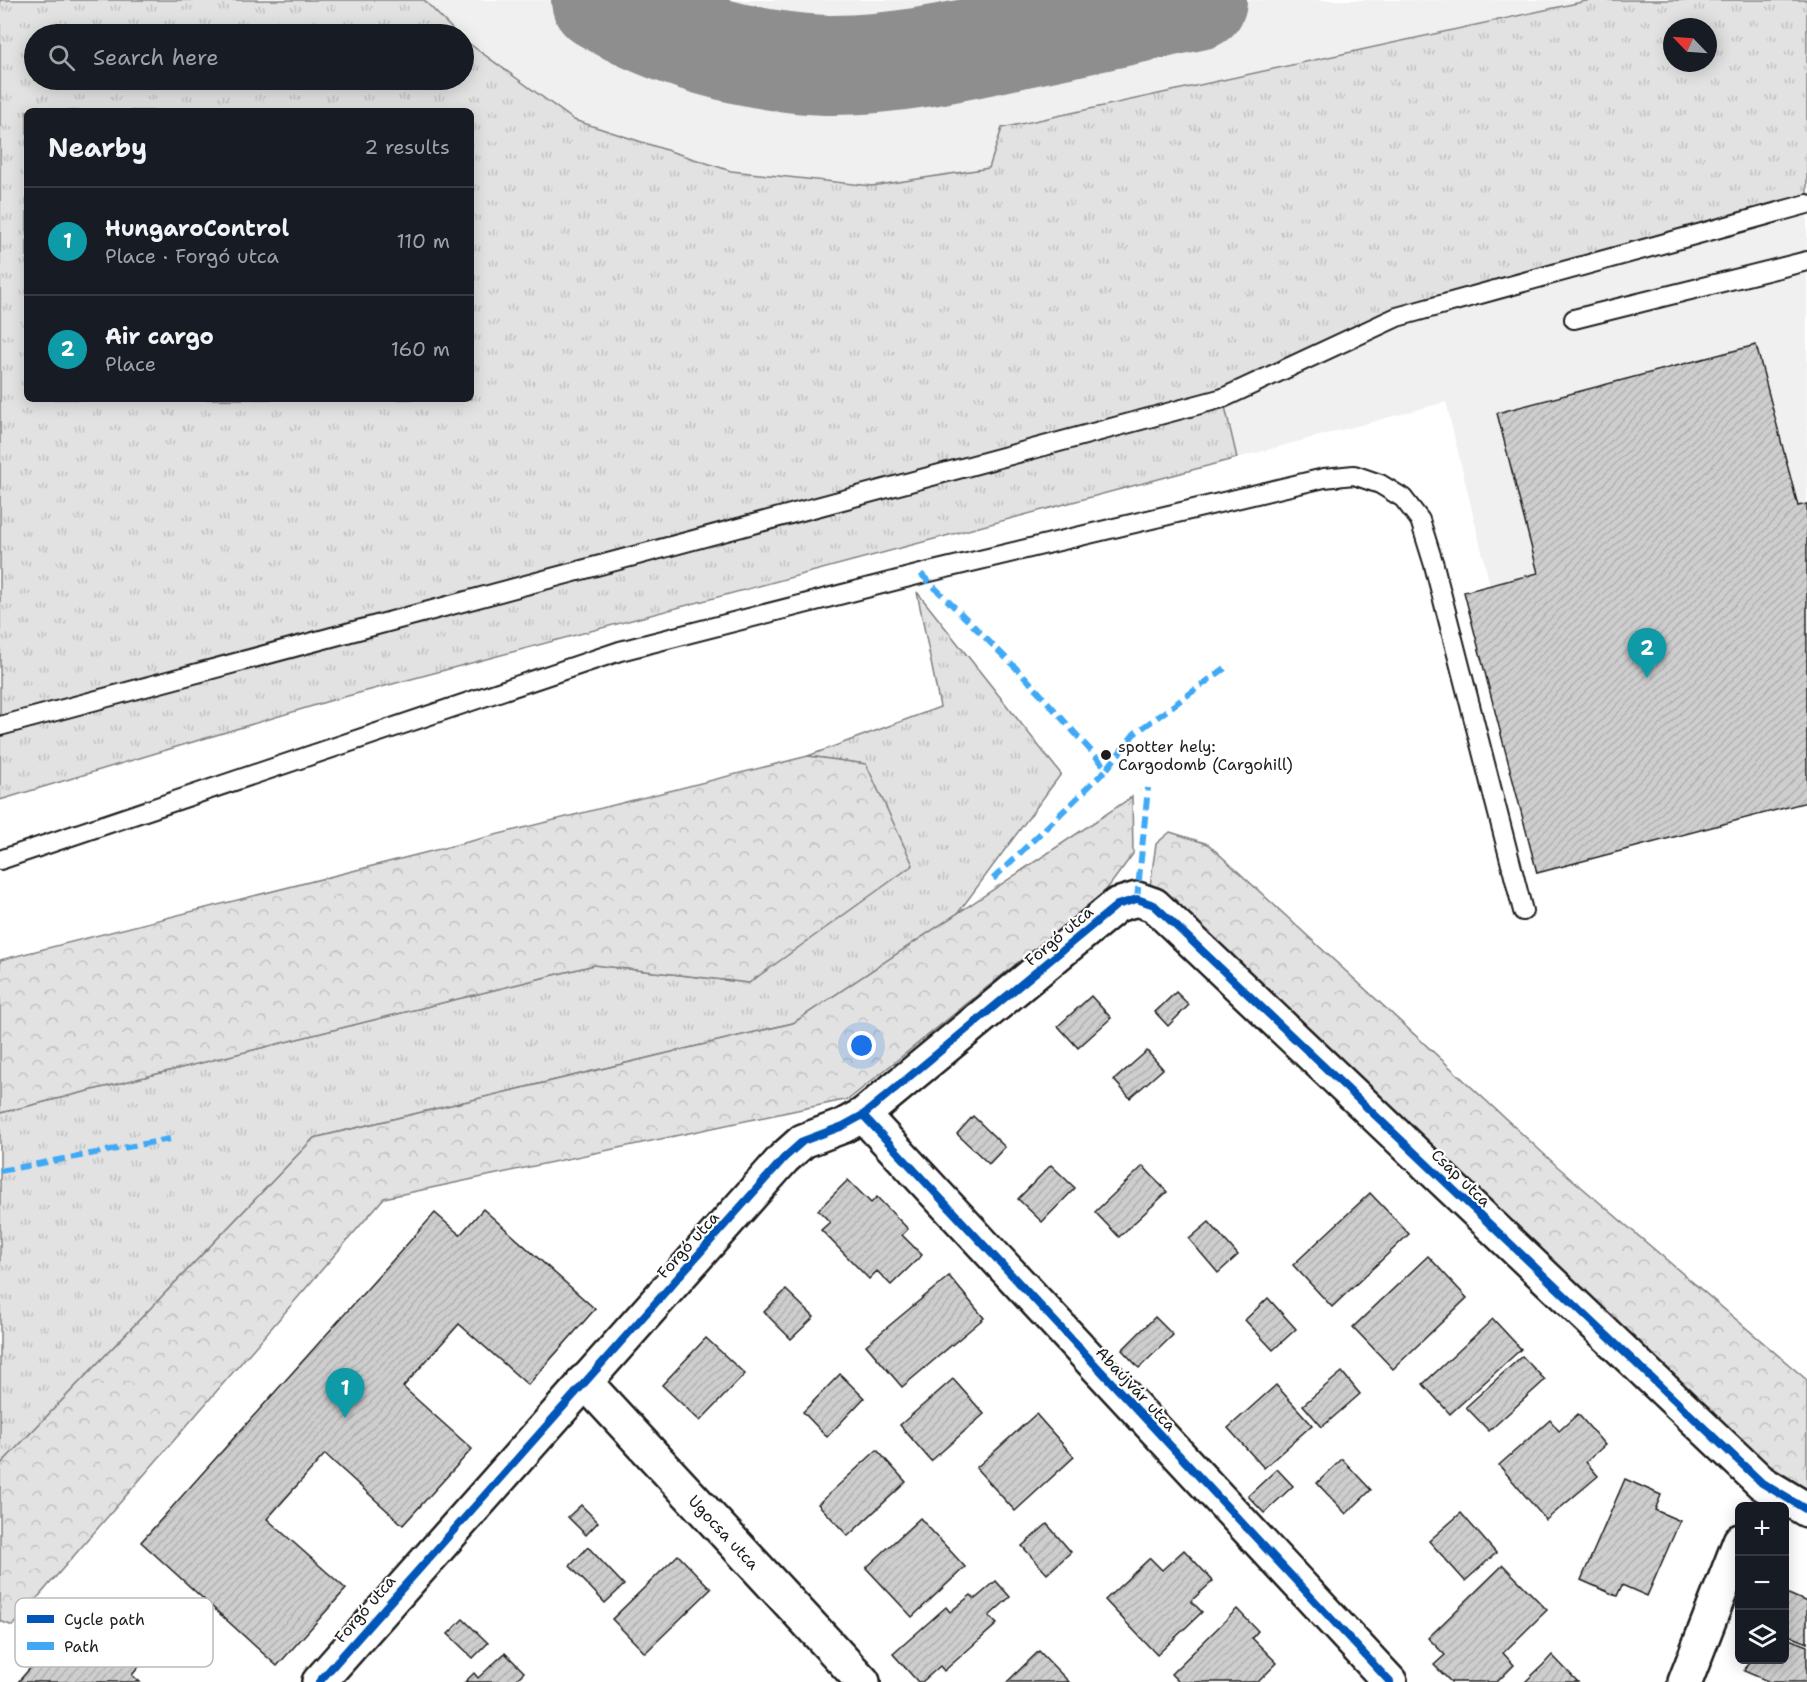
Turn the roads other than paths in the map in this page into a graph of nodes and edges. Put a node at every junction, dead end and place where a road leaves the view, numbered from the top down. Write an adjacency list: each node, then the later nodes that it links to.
1 (1807, 204): 4 (lane)
2 (1807, 261): 3 (lane)
3 (1574, 319)
4 (0, 726)
5 (0, 860): 7 (lane)
6 (1137, 899): 8 (street, Forgó utca); 10 (street, Csap utca)
7 (1523, 911)
8 (863, 1115): 9 (street, Forgó utca); 15 (street, Abaújvár utca)
9 (584, 1382): 13 (street, Forgó utca); 14 (street, Ugocsa utca)
10 (1757, 1495): 11 (street, Csap utca)
11 (1807, 1510)
12 (1735, 1554): 16 (street)
13 (326, 1679)
14 (863, 1682)
15 (1390, 1682)
16 (1686, 1682)

